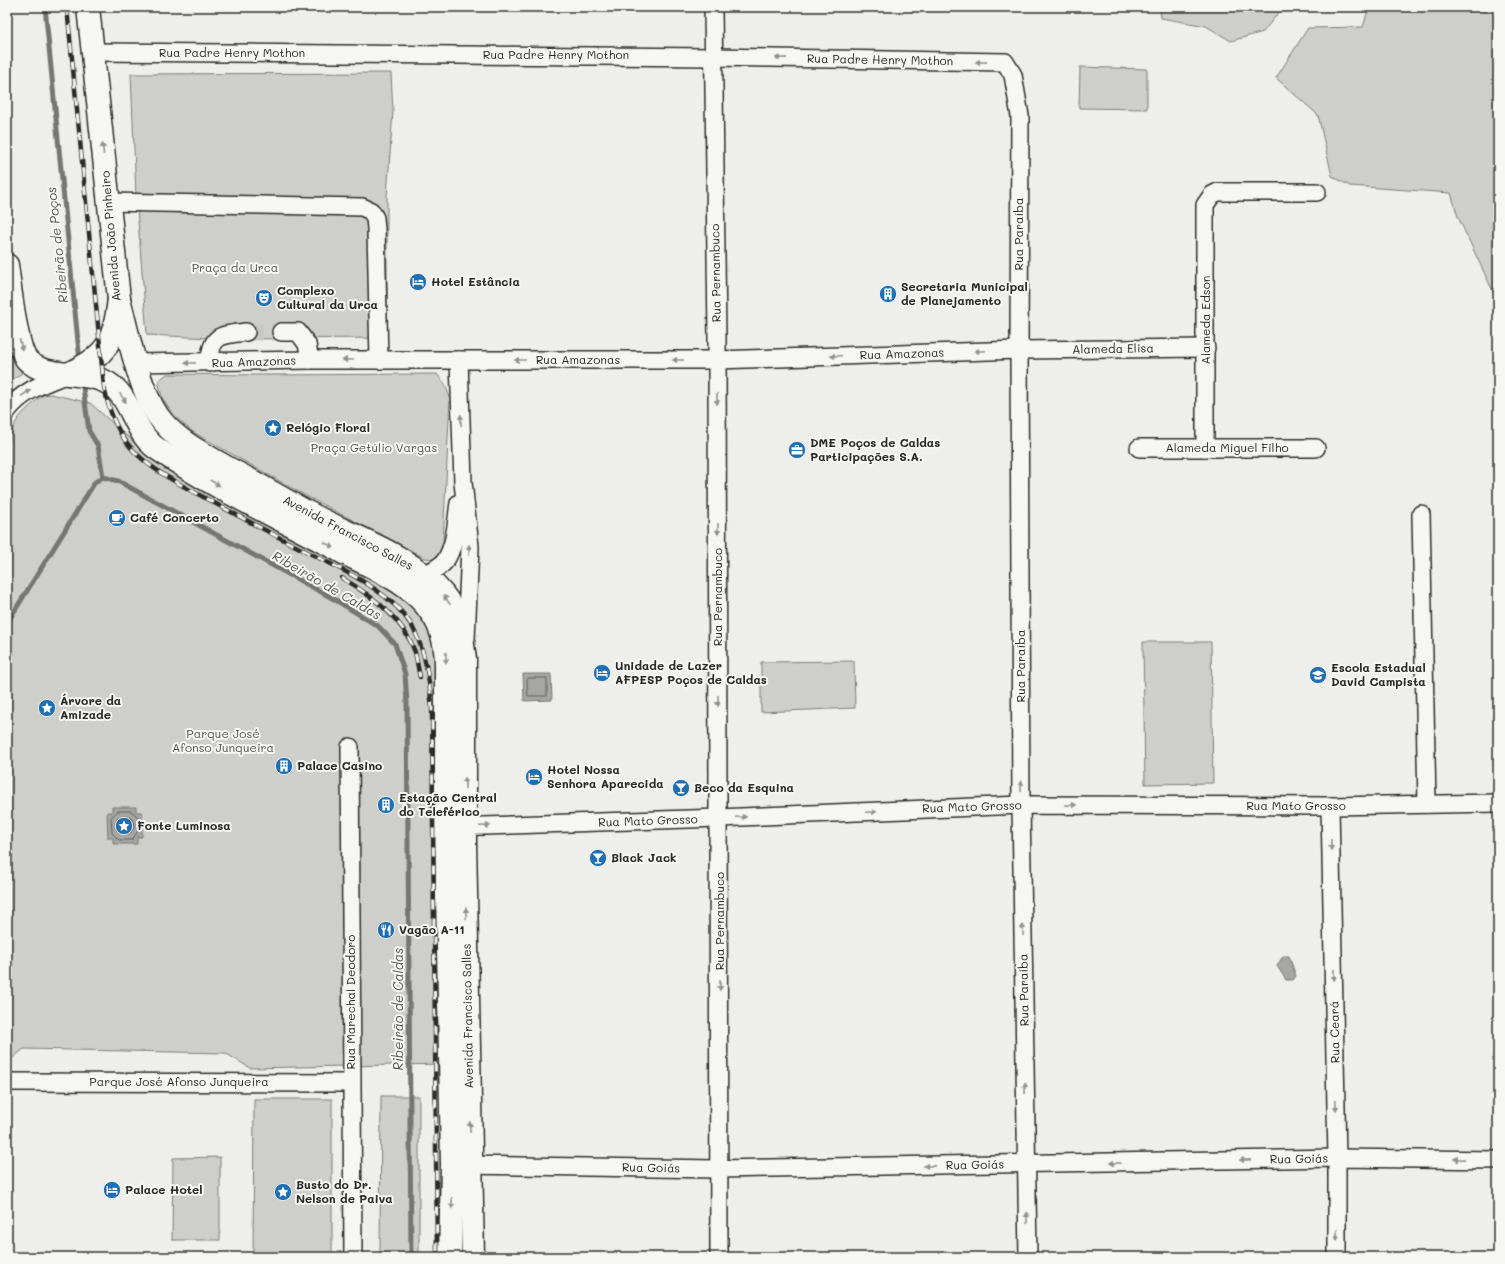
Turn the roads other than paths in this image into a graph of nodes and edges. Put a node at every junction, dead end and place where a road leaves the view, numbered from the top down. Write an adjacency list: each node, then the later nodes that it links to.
1 (88, 7): 3 (main road, Avenida João Pinheiro)
2 (713, 7): 4 (street, Rua Pernambuco)
3 (92, 52): 4 (street, Rua Padre Henry Mothon); 7 (main road, Avenida João Pinheiro, one-way to 3)
4 (714, 56): 5 (street, Rua Padre Henry Mothon, one-way to 4); 17 (street, Rua Pernambuco)
5 (1013, 75): 13 (street, Rua Paraíba)
6 (1317, 192): 12 (street, Alameda Edson)
7 (108, 202): 9 (main road, Avenida João Pinheiro); 15 (street)
8 (7, 266): 21 (main road, one-way to 21)
9 (119, 299): 18 (main road, Avenida Francisco Salles); 20 (main road, Avenida João Pinheiro)
10 (246, 332): 19 (street)
11 (281, 332): 14 (street)
12 (1206, 348): 13 (street, Alameda Elisa); 24 (street, Alameda Edson)
13 (1019, 350): 17 (street, Rua Amazonas, one-way to 17); 34 (street, Rua Paraíba, one-way to 13)
14 (310, 360): 15 (street, Rua Amazonas, one-way to 14); 19 (street, Rua Amazonas)
15 (378, 360): 16 (street, Rua Amazonas)
16 (459, 360): 17 (street, Rua Amazonas, one-way to 16); 26 (street, one-way to 16)
17 (717, 360): 36 (street, Rua Pernambuco, one-way to 36)
18 (137, 363): 19 (street, Rua Amazonas, one-way to 18); 28 (main road, Avenida Francisco Salles)
19 (210, 363)
20 (90, 370): 21 (main road, Avenida Francisco Salles); 29 (main road, Avenida Francisco Salles, one-way to 29)
21 (56, 375): 22 (street, one-way to 21)
22 (7, 411)
23 (1139, 448): 24 (street, Alameda Miguel Filho)
24 (1205, 448): 25 (street, Alameda Miguel Filho)
25 (1316, 448)
26 (463, 482): 28 (street); 30 (street, one-way to 26)
27 (1421, 514): 33 (street)
28 (423, 574): 29 (street); 30 (main road, Avenida Francisco Salles, one-way to 28)
29 (401, 584): 37 (main road, Avenida Francisco Salles, one-way to 37)
30 (465, 659): 37 (main road, Avenida Francisco Salles, one-way to 30)
31 (350, 747): 39 (street, Rua Marechal Deodoro)
32 (1498, 803): 33 (street, Rua Mato Grosso)
33 (1427, 804): 35 (street, Rua Mato Grosso)
34 (1021, 805): 35 (street, Rua Mato Grosso, one-way to 35); 36 (street, Rua Mato Grosso, one-way to 34); 42 (street, Rua Paraíba, one-way to 34)
35 (1330, 806): 40 (street, Rua Ceará, one-way to 40)
36 (719, 818): 37 (street, Rua Mato Grosso, one-way to 36); 44 (street, Rua Pernambuco, one-way to 44)
37 (456, 827): 43 (main road, Avenida Francisco Salles)
38 (7, 1082): 39 (street, Parque José Afonso Junqueira)
39 (351, 1083): 45 (street, Rua Marechal Deodoro)
40 (1337, 1158): 41 (street, Rua Goiás, one-way to 40); 42 (street, Rua Goiás, one-way to 42); 50 (street, Rua Ceará, one-way to 50)
41 (1498, 1160)
42 (1026, 1164): 44 (street, Rua Goiás, one-way to 44); 49 (street, Rua Paraíba, one-way to 42)
43 (462, 1165): 44 (street, Rua Goiás); 46 (main road, Avenida Francisco Salles, one-way to 46); 47 (main road, Avenida Francisco Salles)
44 (718, 1170): 48 (street, Rua Pernambuco)
45 (353, 1257)
46 (450, 1257)
47 (473, 1257)
48 (720, 1257)
49 (1028, 1257)
50 (1337, 1257)

